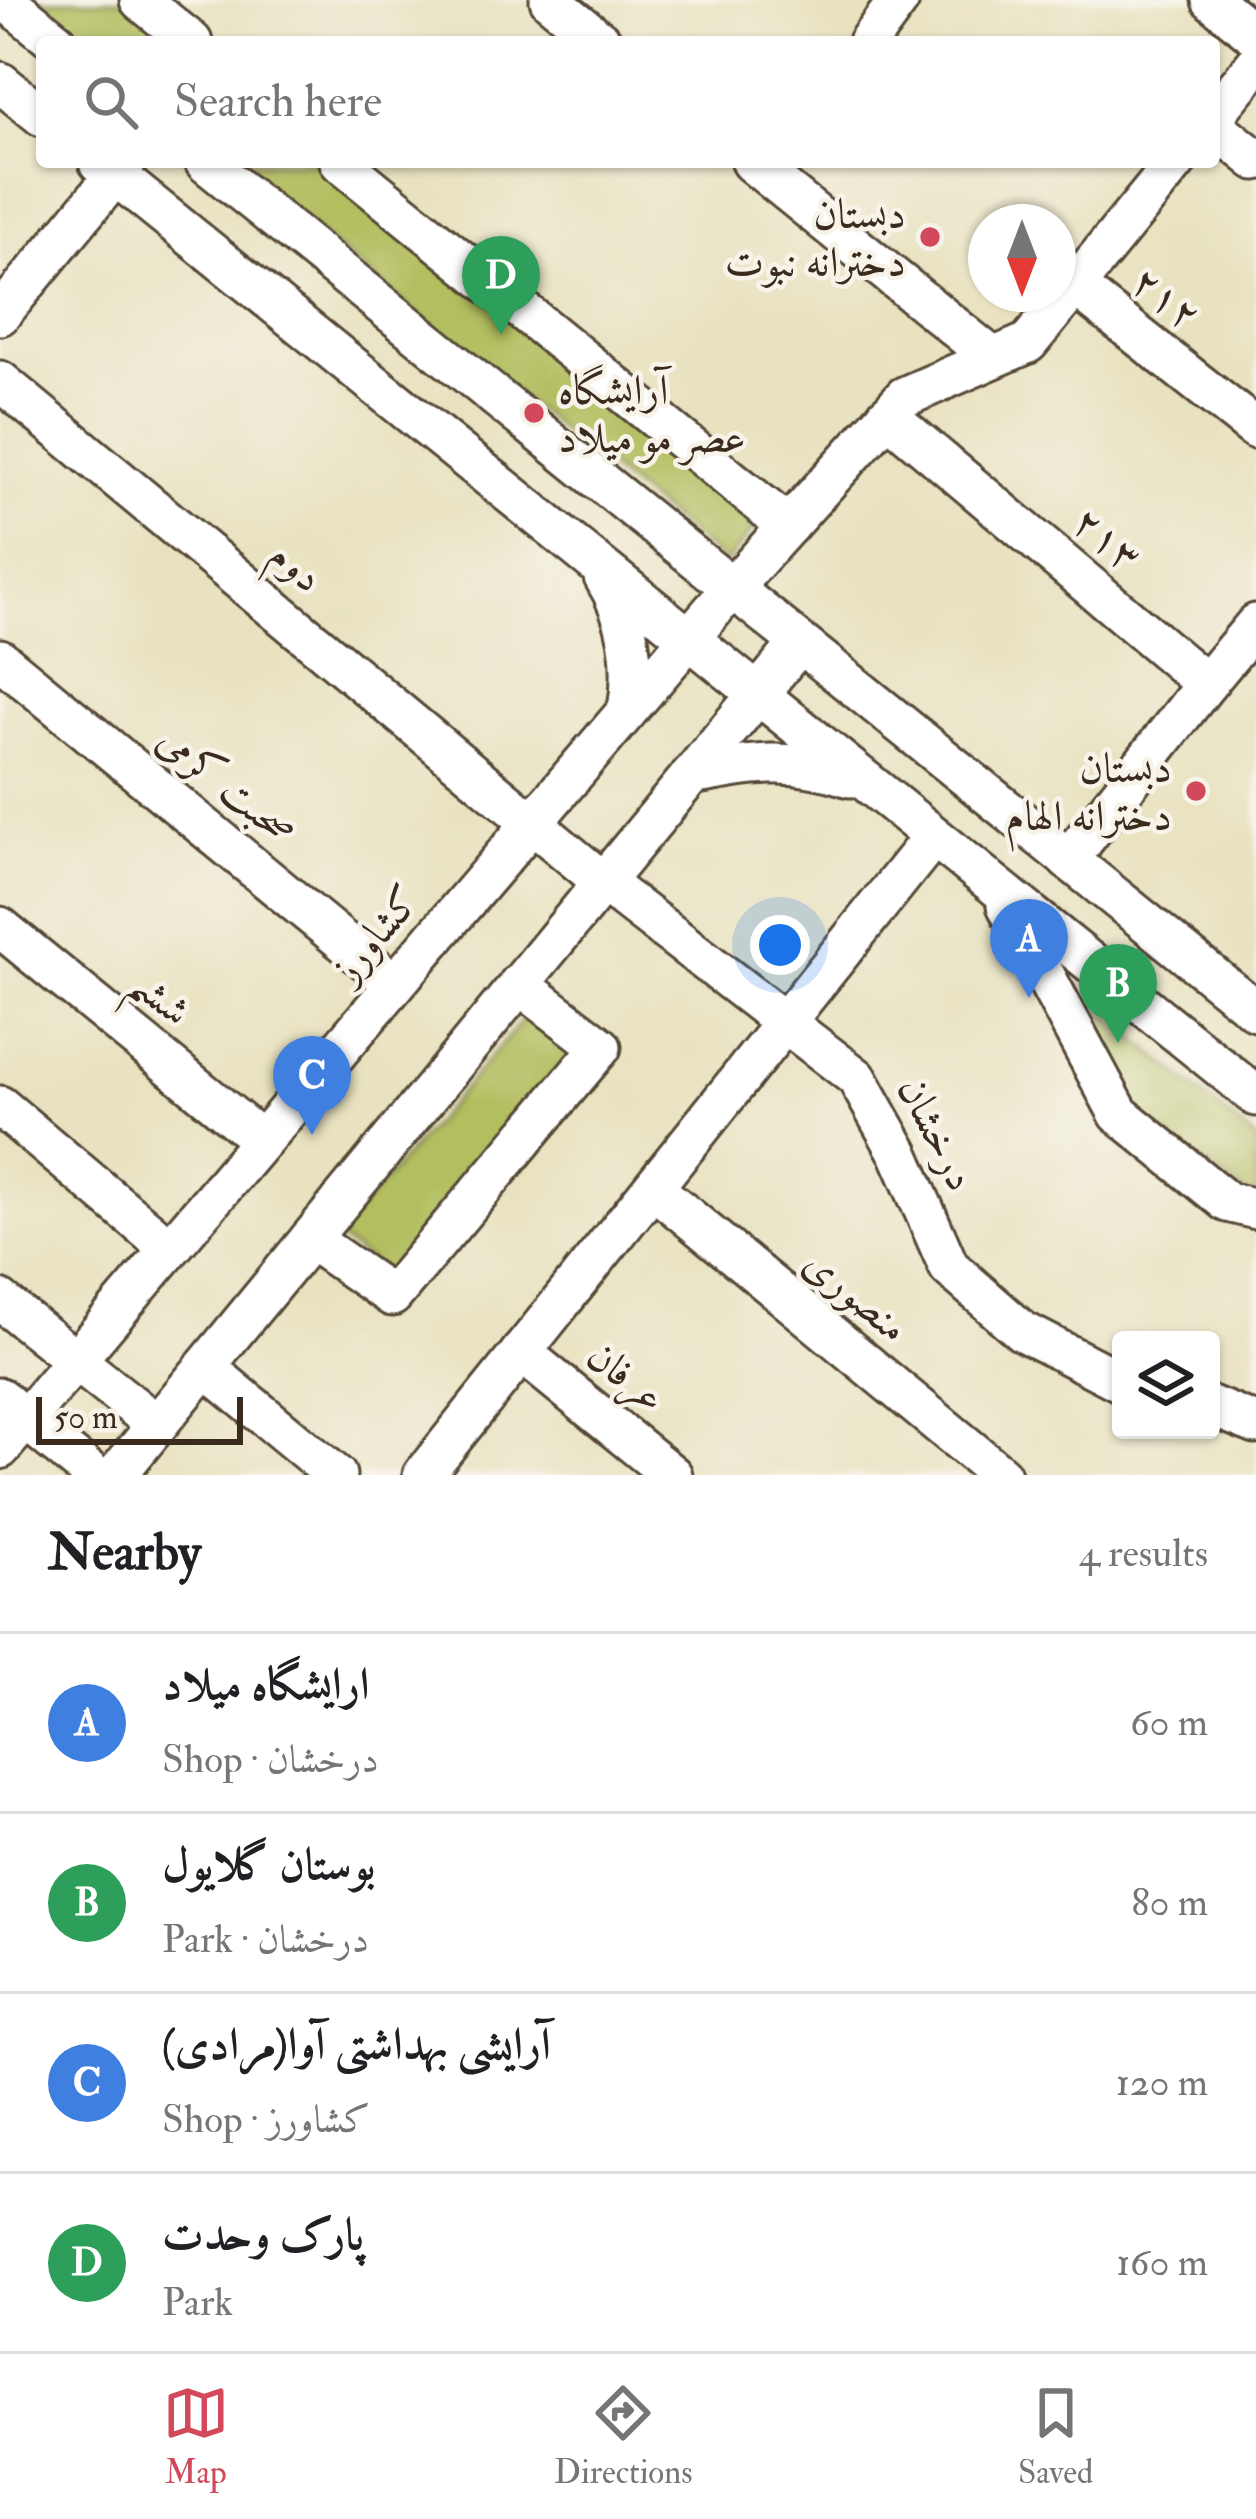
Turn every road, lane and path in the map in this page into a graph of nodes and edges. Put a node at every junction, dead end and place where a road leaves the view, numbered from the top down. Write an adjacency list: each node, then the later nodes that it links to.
1 (5, 0): 6 (street)
2 (140, 0): 7 (street)
3 (550, 0): 8 (street)
4 (899, 0): 9 (street)
5 (1212, 0): 10 (street)
6 (50, 36)
7 (185, 36)
8 (595, 36)
9 (872, 36)
10 (1256, 37)
11 (1256, 64): 13 (street)
12 (0, 82): 14 (street)
13 (1220, 108)
14 (36, 111)
15 (1220, 132): 16 (street)
16 (1256, 160)
17 (111, 168): 26 (street)
18 (115, 168): 32 (street)
19 (212, 168): 33 (street)
20 (347, 168): 31 (street)
21 (767, 168): 27 (street)
22 (1171, 168): 23 (street, کشاورز)
23 (1076, 285)
24 (1076, 287): 30 (street, ۲۱۲)
25 (1054, 312): 27 (street, کشاورز)
26 (0, 315)
27 (993, 358): 29 (street, کشاورز)
28 (0, 381): 43 (street, دوم)
29 (887, 416): 31 (street, کشاورز); 38 (street, ۲۱۳)
30 (1254, 424)
31 (788, 526): 33 (street, کشاورز)
32 (594, 563): 35 (street); 40 (street)
33 (731, 589): 35 (street, کشاورز); 36 (street)
34 (1256, 624): 38 (street)
35 (688, 640): 39 (street); 40 (street, کشاورز)
36 (799, 644): 39 (street); 45 (street)
37 (0, 659): 49 (street, صحبت کرمی)
38 (1206, 684): 45 (street)
39 (757, 695): 41 (street); 42 (street)
40 (628, 710): 43 (street, کشاورز)
41 (691, 776): 42 (street); 46 (street)
42 (870, 787): 44 (street)
43 (532, 823): 46 (street, دوم); 49 (street, کشاورز)
44 (933, 837): 47 (street); 52 (street)
45 (1068, 860): 51 (street)
46 (603, 882): 50 (street); 52 (street, درخشان)
47 (999, 890): 53 (street); 57 (street)
48 (0, 927): 55 (street, ششم)
49 (395, 984): 55 (street, کشاورز)
50 (519, 984): 58 (street); 58 (street)
51 (1256, 1011)
52 (785, 1023): 56 (street); 64 (street, درخشان)
53 (1256, 1096)
54 (0, 1106): 59 (street)
55 (261, 1140): 59 (street, کشاورز)
56 (653, 1188): 61 (street); 75 (street, منصوری)
57 (1256, 1209)
58 (310, 1239): 63 (street)
59 (169, 1248): 62 (street, کشاورز)
60 (0, 1300): 62 (street)
61 (521, 1352): 73 (street); 74 (street, عرفان)
62 (74, 1359): 65 (street, کشاورز); 68 (street)
63 (205, 1367): 68 (street); 72 (street)
64 (1112, 1377)
65 (12, 1408): 69 (street, کشاورز); 70 (street)
66 (1220, 1410): 67 (street)
67 (1256, 1424)
68 (157, 1425): 71 (street)
69 (0, 1449)
70 (94, 1475)
71 (116, 1475)
72 (336, 1475)
73 (423, 1475)
74 (672, 1475)
75 (1001, 1475)

